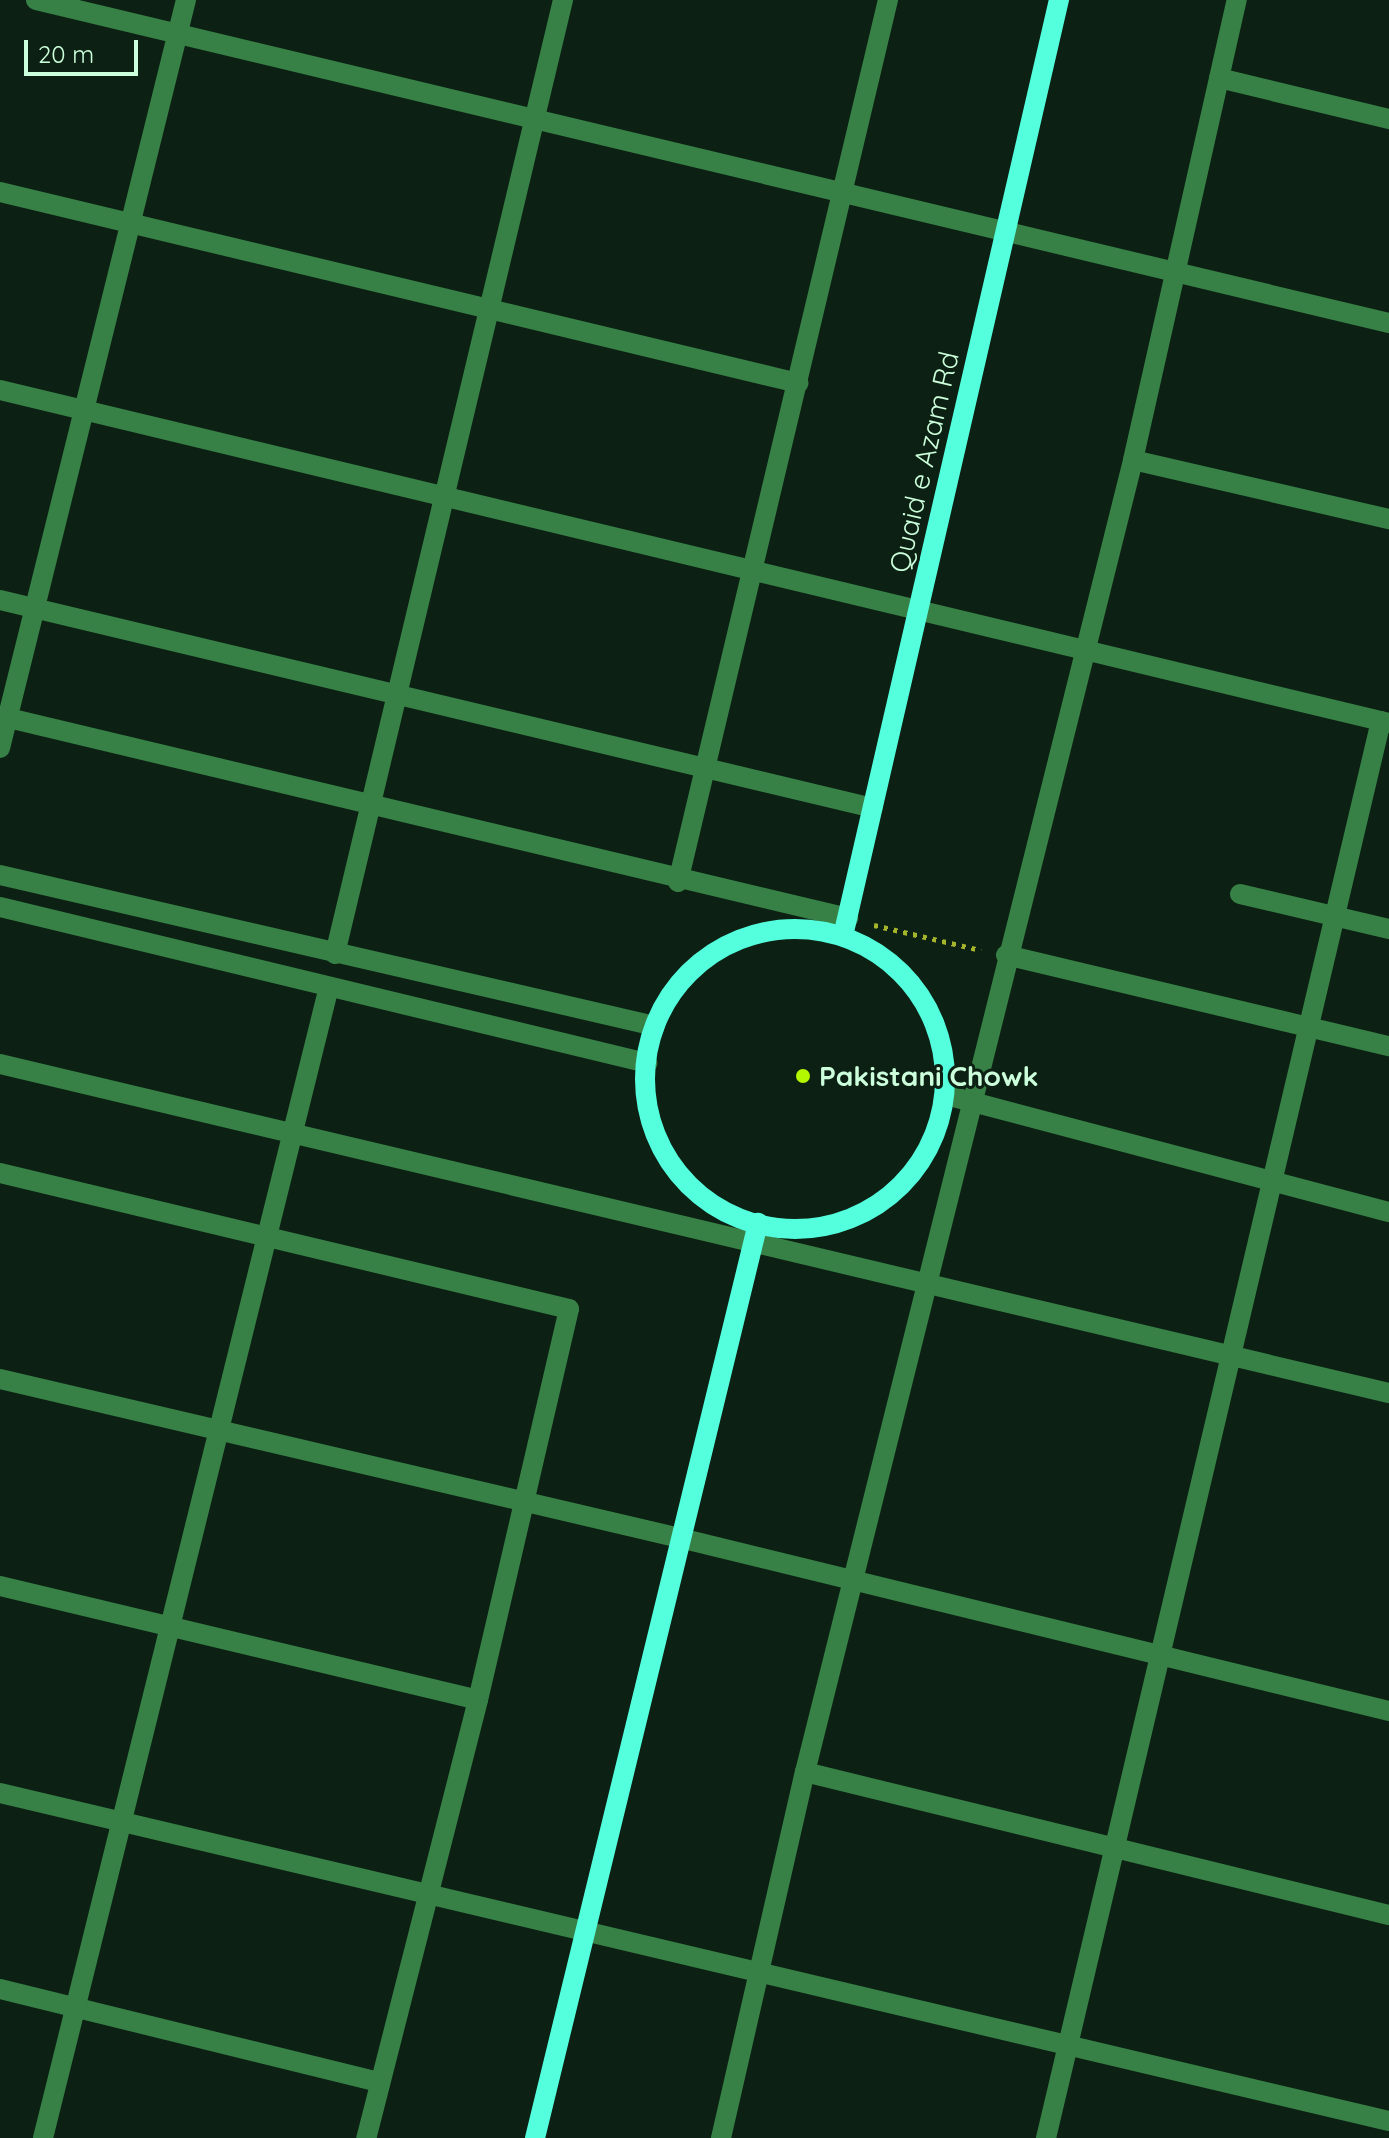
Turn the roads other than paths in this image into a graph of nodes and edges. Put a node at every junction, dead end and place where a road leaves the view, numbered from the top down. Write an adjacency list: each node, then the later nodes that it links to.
1 (36, 0): 7 (street)
2 (186, 0): 7 (street)
3 (563, 0): 9 (street)
4 (888, 0): 12 (street)
5 (1059, 0): 14 (main road, Quaid e Azam Rd)
6 (1237, 0): 8 (street)
7 (178, 34): 9 (street); 13 (street)
8 (1219, 78): 10 (street); 15 (street)
9 (534, 119): 12 (street); 16 (street)
10 (1389, 119)
11 (0, 192): 13 (street)
12 (843, 193): 14 (street); 18 (street)
13 (130, 223): 16 (street); 20 (street)
14 (1006, 232): 15 (street); 27 (main road, Quaid e Azam Rd)
15 (1175, 272): 17 (street); 21 (street)
16 (489, 309): 18 (street); 22 (street)
17 (1389, 323)
18 (798, 383): 24 (street)
19 (0, 390): 20 (street)
20 (84, 410): 22 (street); 26 (street)
21 (1133, 460): 23 (street); 28 (street)
22 (444, 496): 24 (street); 29 (street)
23 (1389, 519)
24 (753, 570): 27 (street); 33 (street)
25 (0, 600): 26 (street)
26 (35, 608): 29 (street); 30 (street)
27 (918, 610): 28 (street); 35 (main road, Quaid e Azam Rd)
28 (1084, 650): 31 (street); 44 (street)
29 (397, 694): 33 (street); 34 (street)
30 (4, 717): 32 (street); 34 (street)
31 (1385, 722): 40 (street)
32 (0, 748)
33 (705, 768): 35 (street); 37 (street)
34 (370, 806): 37 (street); 43 (street)
35 (873, 808): 41 (main road, Quaid e Azam Rd)
36 (0, 875): 43 (street)
37 (678, 882): 41 (street)
38 (1240, 894): 40 (street)
39 (0, 907): 45 (street)
40 (1336, 916): 42 (street); 47 (street)
41 (845, 927): 46 (main road); 51 (main road)
42 (1389, 929)
43 (335, 954): 46 (street)
44 (1006, 955): 47 (street); 52 (street)
45 (329, 987): 49 (street); 53 (street)
46 (655, 1026): 49 (main road)
47 (1310, 1027): 48 (street); 55 (street)
48 (1389, 1046)
49 (647, 1063): 57 (main road)
50 (0, 1064): 53 (street)
51 (946, 1095): 52 (street); 57 (main road)
52 (972, 1102): 55 (street); 60 (street)
53 (293, 1133): 58 (street); 59 (street)
54 (0, 1173): 58 (street)
55 (1274, 1182): 56 (street); 61 (street)
56 (1389, 1212)
57 (758, 1223): 59 (main road)
58 (268, 1237): 64 (street); 65 (street)
59 (753, 1246): 60 (street); 66 (main road)
60 (928, 1284): 61 (street); 67 (street)
61 (1232, 1356): 63 (street); 70 (street)
62 (0, 1379): 64 (street)
63 (1389, 1393)
64 (219, 1432): 65 (street); 69 (street)
65 (524, 1504): 66 (street); 71 (street)
66 (680, 1538): 67 (street); 79 (main road)
67 (855, 1583): 70 (street); 73 (street)
68 (0, 1586): 69 (street)
69 (171, 1627): 71 (street); 75 (street)
70 (1160, 1656): 72 (street); 76 (street)
71 (478, 1700): 77 (street)
72 (1389, 1711)
73 (805, 1772): 76 (street); 80 (street)
74 (0, 1793): 75 (street)
75 (122, 1822): 77 (street); 82 (street)
76 (1114, 1848): 78 (street); 83 (street)
77 (428, 1896): 79 (street); 84 (street)
78 (1389, 1915)
79 (583, 1931): 80 (street); 88 (main road)
80 (758, 1975): 83 (street); 89 (street)
81 (0, 1989): 82 (street)
82 (76, 2009): 84 (street); 86 (street)
83 (1068, 2047): 85 (street); 90 (street)
84 (380, 2082): 87 (street)
85 (1389, 2121)
86 (43, 2138)
87 (366, 2138)
88 (535, 2138)
89 (721, 2138)
90 (1046, 2138)

